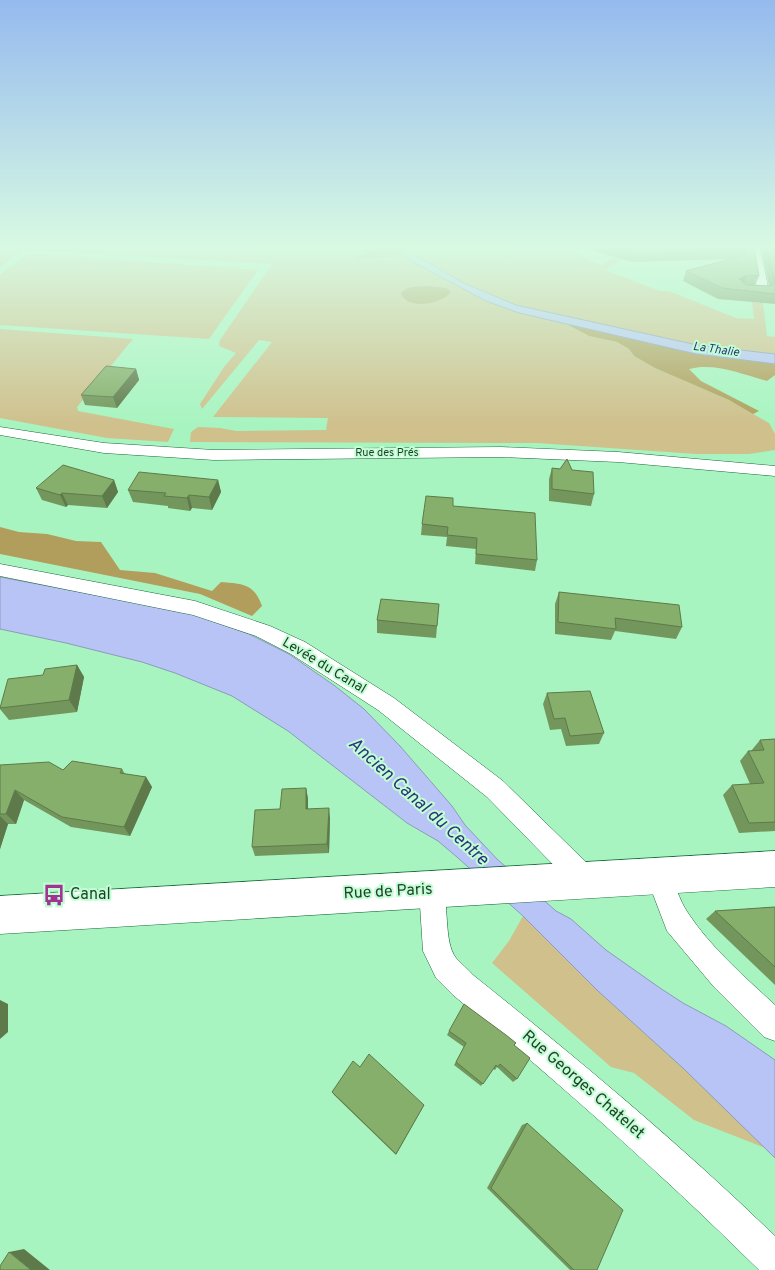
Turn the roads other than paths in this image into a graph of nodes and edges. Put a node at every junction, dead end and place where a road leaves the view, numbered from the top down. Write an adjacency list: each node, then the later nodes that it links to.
1 (0, 431): 2 (street, Rue des Prés)
2 (775, 471)
3 (0, 570): 6 (street, Levée du Canal)
4 (775, 869): 5 (main road, Rue de Paris)
5 (659, 876): 6 (main road, Rue de Paris); 9 (street)
6 (570, 881): 7 (main road, Rue de Paris)
7 (437, 890): 8 (main road, Rue de Paris); 10 (street, Rue Georges Chatelet)
8 (0, 915)
9 (775, 1026)
10 (775, 1261)

